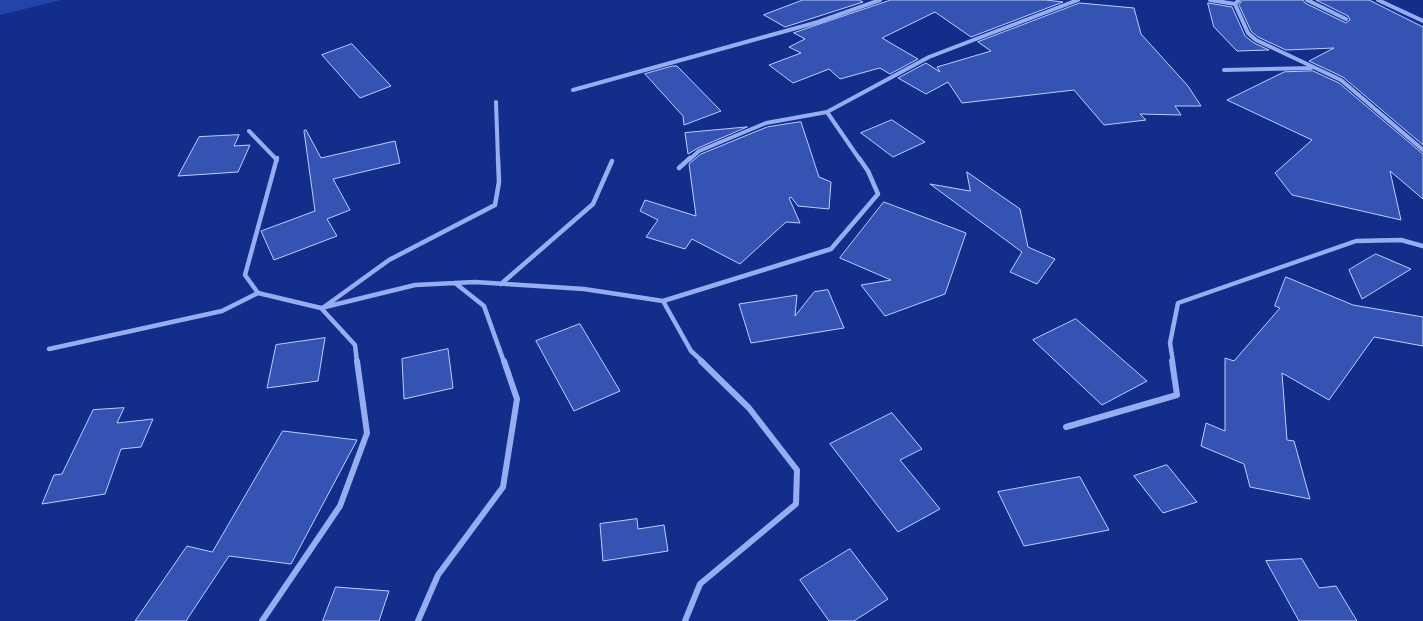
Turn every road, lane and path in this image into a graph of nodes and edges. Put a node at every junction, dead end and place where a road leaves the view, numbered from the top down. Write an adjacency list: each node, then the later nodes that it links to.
1 (880, 0): 12 (street)
2 (1078, 0): 14 (street)
3 (1210, 0): 7 (street)
4 (1239, 0): 7 (street)
5 (1307, 0): 8 (street)
6 (1378, 0): 9 (street)
7 (1235, 4): 10 (street)
8 (1346, 19)
9 (1423, 21)
10 (1314, 68): 11 (street); 16 (street)
11 (1224, 70)
12 (573, 90)
13 (496, 102): 24 (street)
14 (827, 112): 18 (street); 23 (street)
15 (249, 131): 22 (street)
16 (1423, 150)
17 (612, 161): 21 (street)
18 (679, 168)
19 (1423, 246): 26 (street)
20 (454, 283): 21 (street); 24 (street); 28 (street)
21 (500, 284): 23 (street)
22 (258, 293): 24 (street); 25 (street)
23 (662, 301): 29 (street)
24 (321, 308): 27 (street)
25 (49, 349)
26 (1066, 427)
27 (262, 621)
28 (418, 621)
29 (685, 621)

